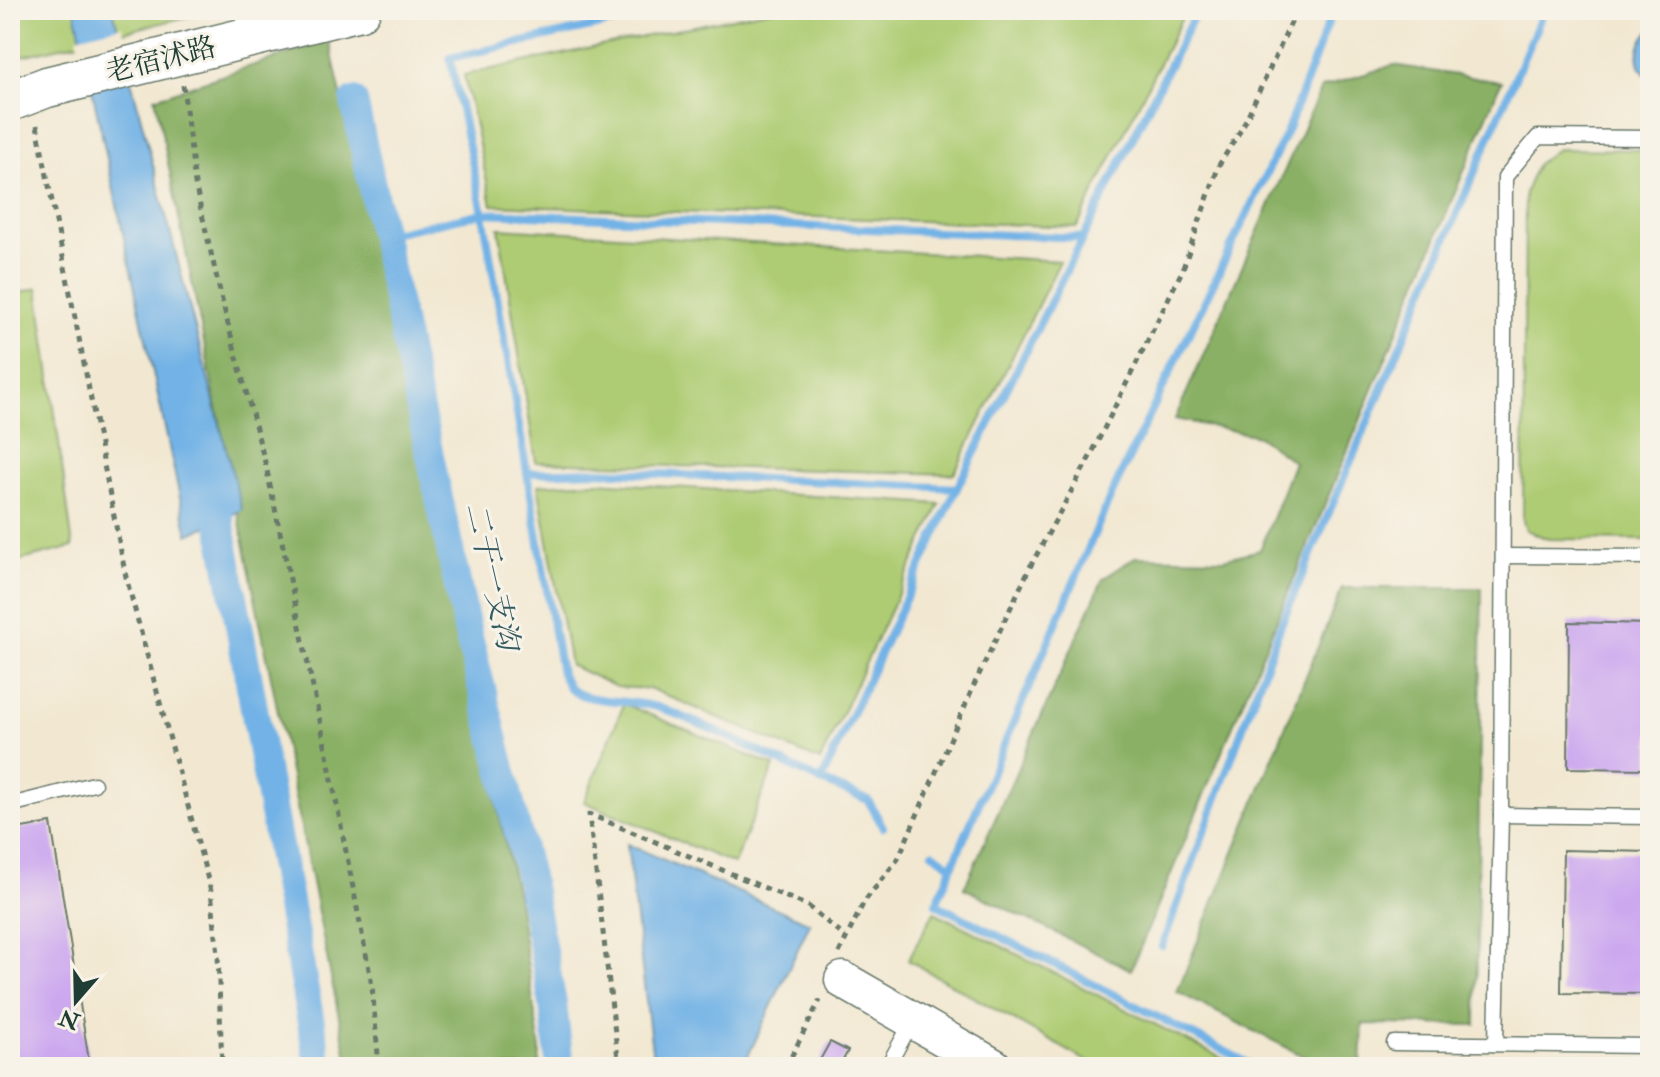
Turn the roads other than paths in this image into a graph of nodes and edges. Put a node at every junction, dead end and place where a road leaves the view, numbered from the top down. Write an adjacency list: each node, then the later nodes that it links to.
1 (360, 10): 2 (main road, 老宿沭路)
2 (26, 95)
3 (1650, 138): 4 (lane)
4 (1503, 556): 5 (lane); 8 (lane)
5 (1650, 557)
6 (94, 784): 7 (lane)
7 (10, 805)
8 (1501, 815): 9 (lane); 13 (lane)
9 (1650, 817)
10 (838, 977): 11 (street)
11 (914, 1020): 15 (lane); 16 (street)
12 (1394, 1043): 13 (lane)
13 (1496, 1044): 14 (lane)
14 (1650, 1046)
15 (887, 1067)
16 (994, 1067)

